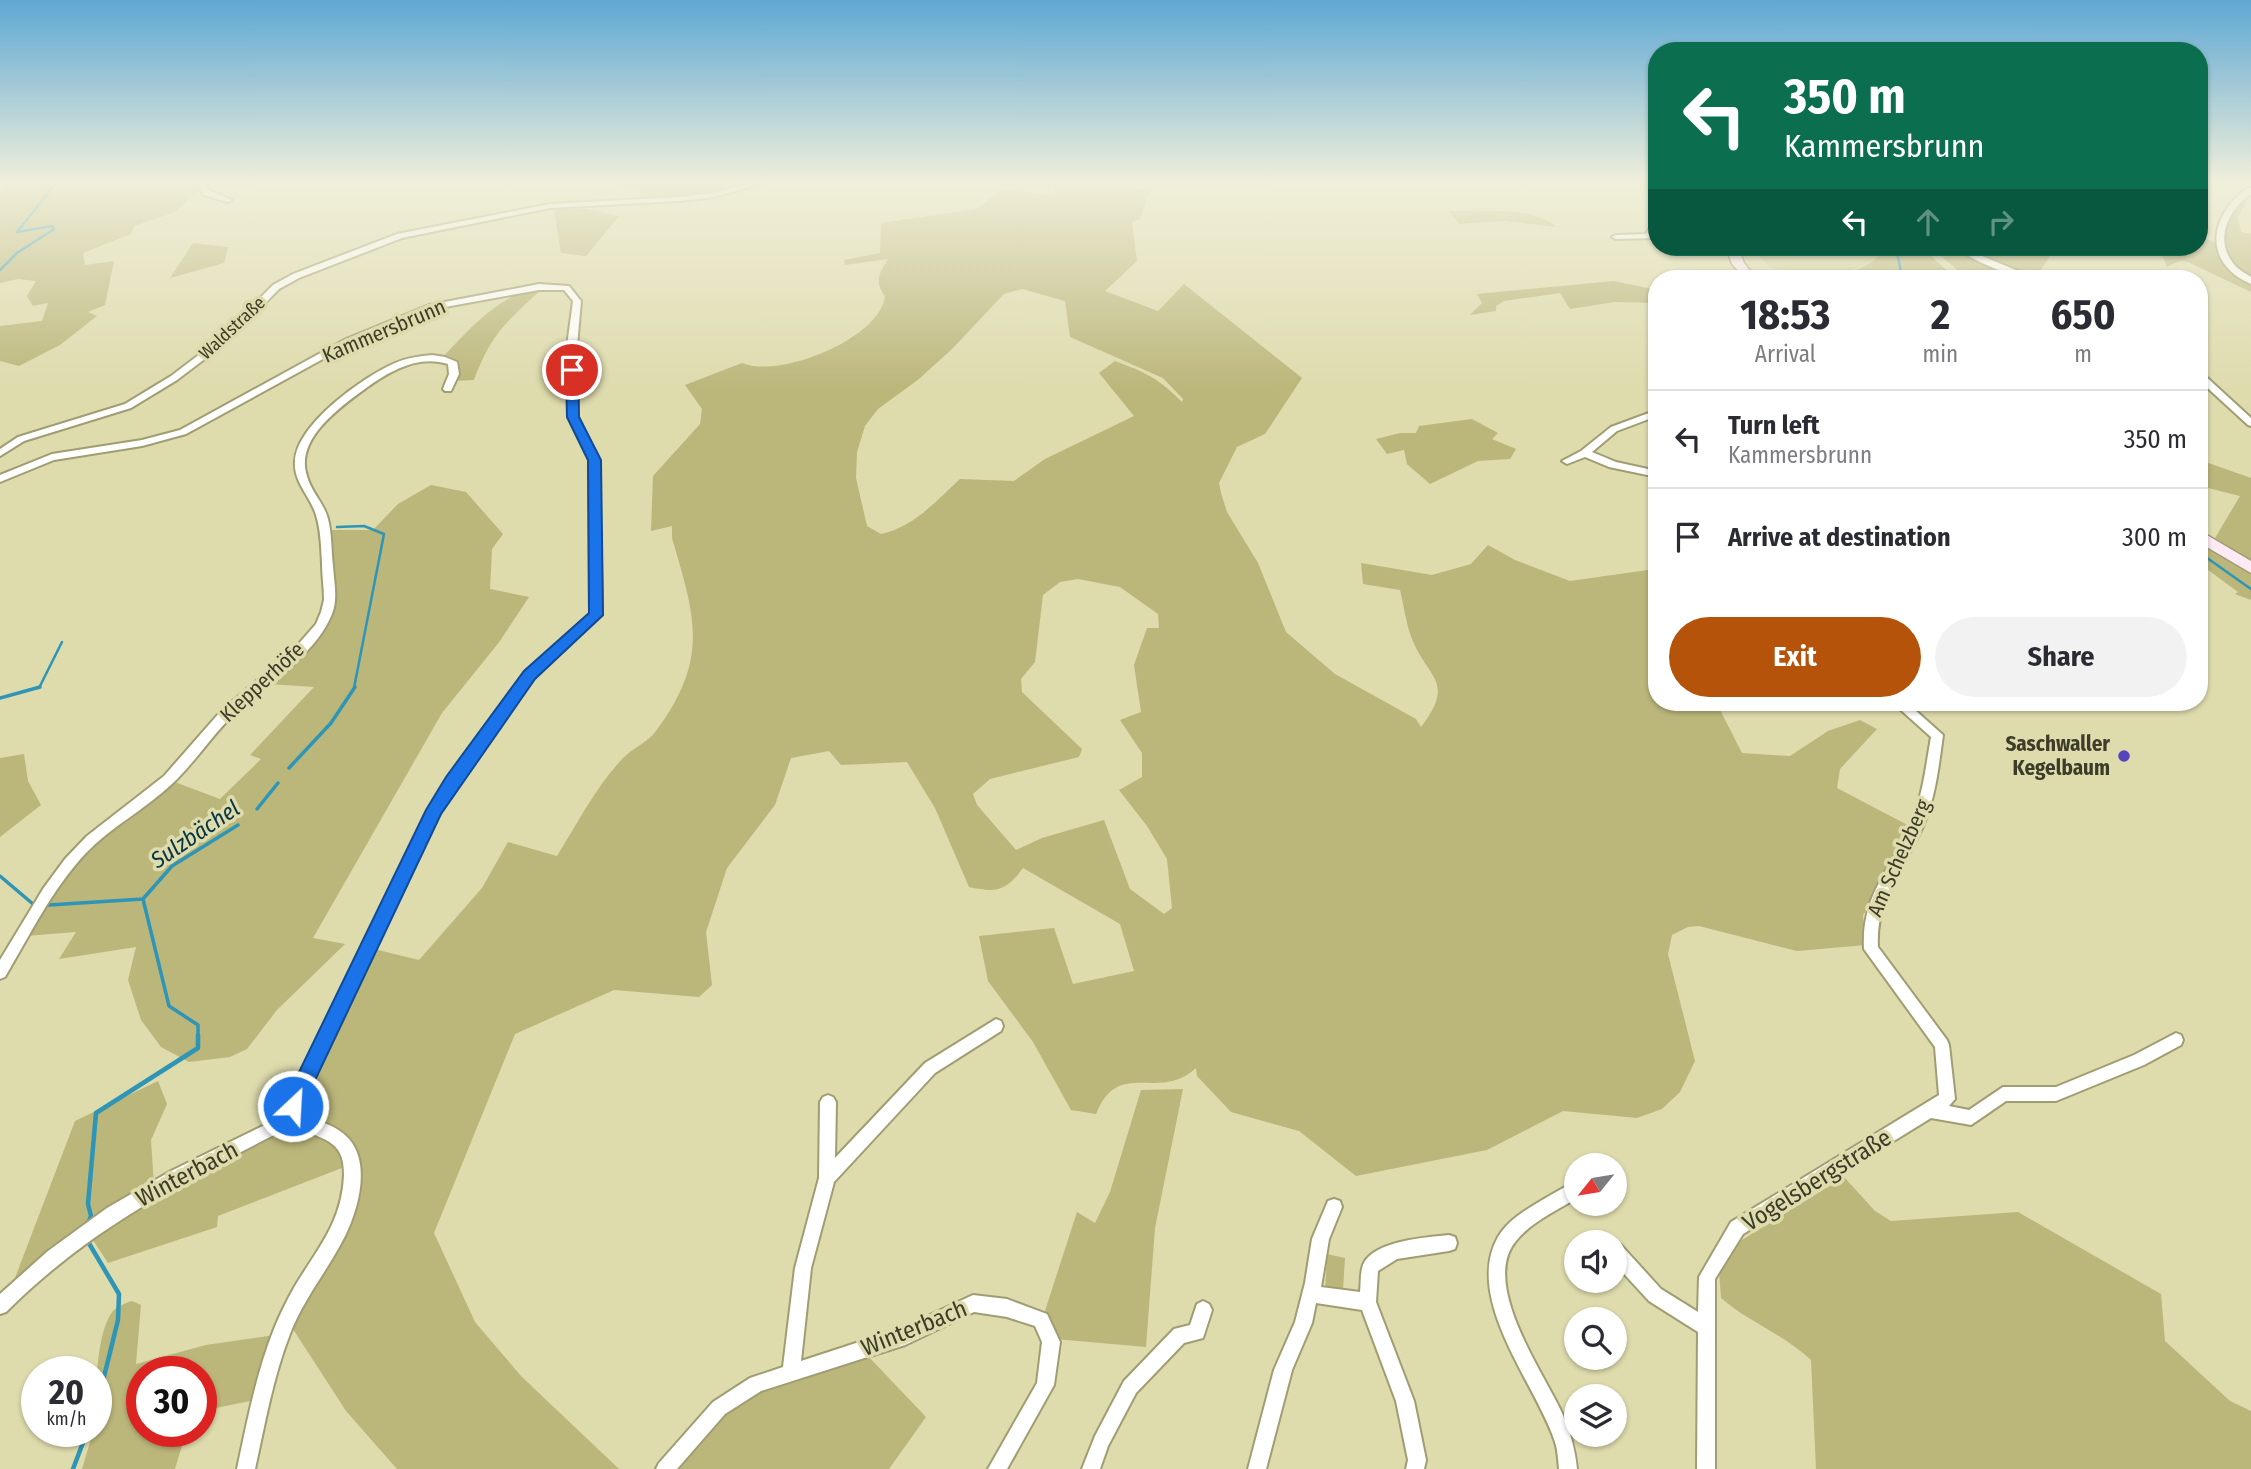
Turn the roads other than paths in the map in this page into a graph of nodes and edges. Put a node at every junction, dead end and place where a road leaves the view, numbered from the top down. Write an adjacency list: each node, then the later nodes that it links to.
1 (362, 251): 10 (street, Waldstraße)
2 (2222, 251): 5 (street)
3 (1974, 256): 4 (street)
4 (2010, 270)
5 (2251, 281)
6 (2208, 383): 9 (street)
7 (448, 389): 18 (street, Klepperhöfe)
8 (1648, 416): 11 (street)
9 (2251, 423)
10 (0, 453)
11 (1585, 453): 12 (street); 13 (street)
12 (1567, 461)
13 (1648, 472)
14 (0, 479): 23 (street, Kammersbrunn)
15 (2208, 541): 16 (main road)
16 (2251, 568)
17 (1909, 711): 22 (street, Am Schelzberg)
18 (0, 973)
19 (996, 1026): 24 (street)
20 (2176, 1040): 22 (street)
21 (828, 1102): 24 (street)
22 (1929, 1110): 34 (street, Vogelsbergstraße)
23 (284, 1124): 27 (street, Winterbach); 36 (street)
24 (827, 1178): 35 (street)
25 (1564, 1198): 42 (street)
26 (1334, 1208): 30 (street)
27 (86, 1232): 32 (street, Winterbach)
28 (1449, 1243): 31 (street)
29 (1627, 1264): 34 (street)
30 (1310, 1294): 31 (street); 40 (street)
31 (1368, 1302): 41 (street)
32 (0, 1306)
33 (1203, 1310): 39 (street)
34 (1706, 1327): 43 (street, Vogelsbergstraße)
35 (791, 1370): 37 (street, Winterbach); 38 (street, Winterbach)
36 (246, 1469)
37 (665, 1469)
38 (997, 1469)
39 (1091, 1469)
40 (1257, 1469)
41 (1415, 1469)
42 (1567, 1469)
43 (1706, 1469)

